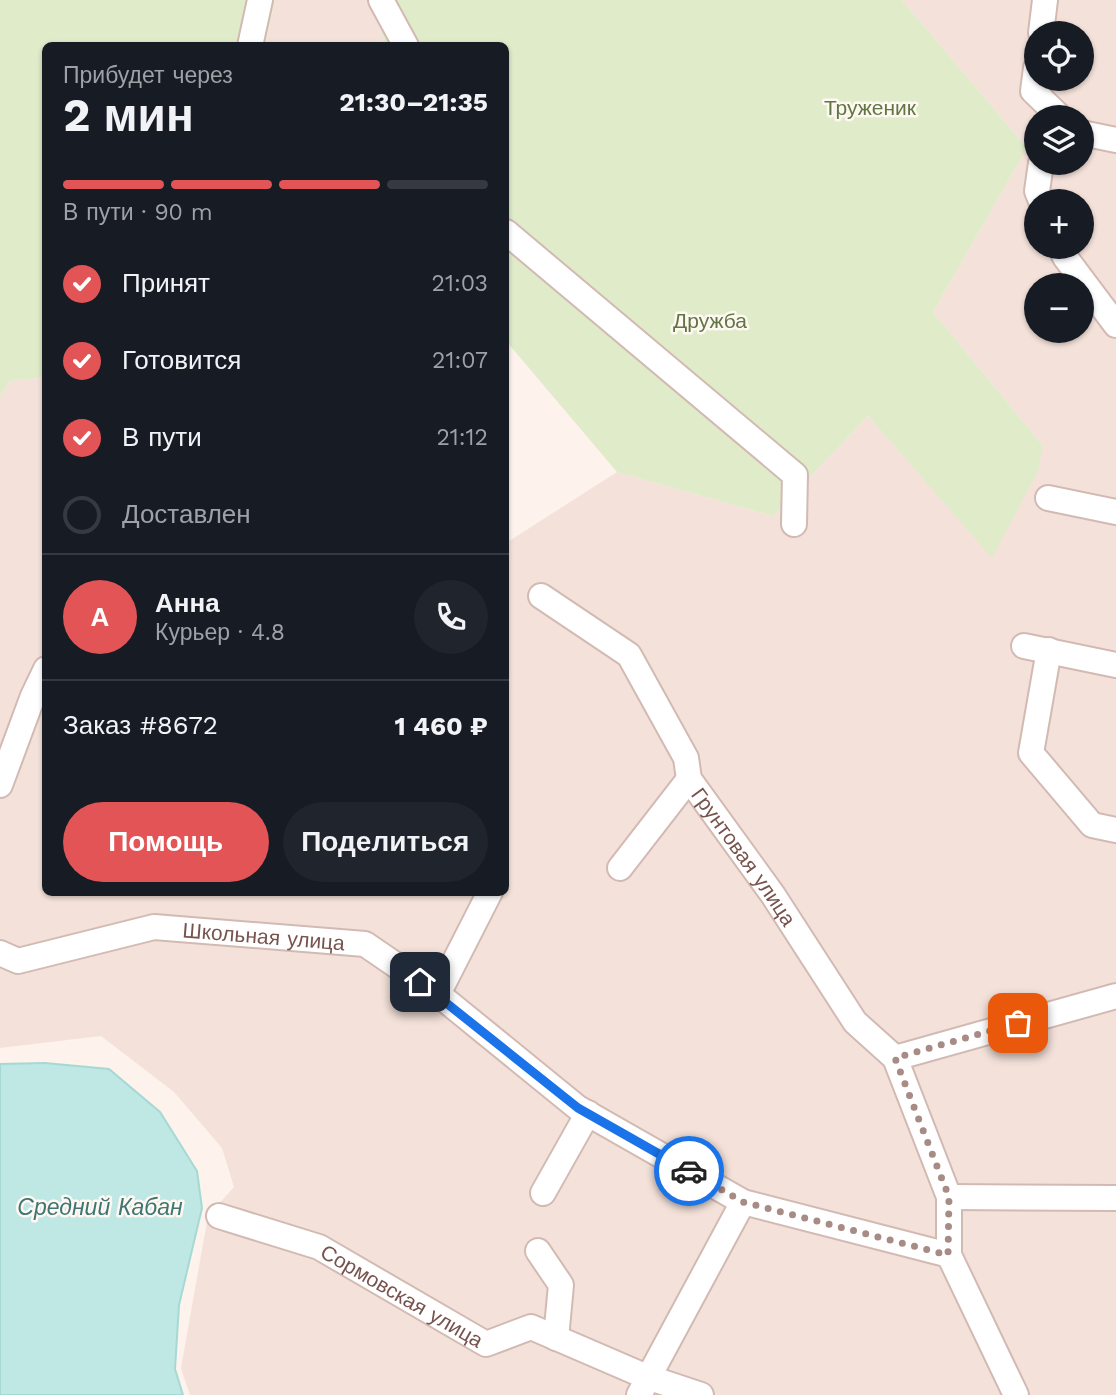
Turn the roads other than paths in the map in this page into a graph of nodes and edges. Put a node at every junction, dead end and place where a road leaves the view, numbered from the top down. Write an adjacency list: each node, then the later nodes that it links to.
1 (260, 0): 5 (street)
2 (381, 0): 6 (street)
3 (1045, 0): 4 (street)
4 (1042, 21)
5 (251, 42)
6 (403, 42)
7 (1034, 91): 8 (street)
8 (1048, 105)
9 (1094, 135): 10 (street)
10 (1116, 140)
11 (509, 235): 16 (street)
12 (1066, 259): 13 (street)
13 (1116, 325)
14 (1048, 498): 15 (street)
15 (1116, 512)
16 (793, 524)
17 (541, 596): 22 (street, Грунтовая улица)
18 (1024, 646): 19 (street)
19 (1049, 650): 20 (street); 24 (street)
20 (1116, 665)
21 (42, 677): 23 (street)
22 (689, 779): 25 (street); 30 (street, Грунтовая улица)
23 (0, 785)
24 (1116, 830)
25 (620, 868)
26 (488, 896): 28 (street)
27 (0, 953): 28 (street, Школьная улица)
28 (438, 994): 31 (street, Школьная улица)
29 (1116, 996): 30 (street)
30 (895, 1058): 33 (street, Грунтовая улица)
31 (588, 1113): 32 (street); 35 (street, Школьная улица)
32 (543, 1193)
33 (949, 1197): 34 (street); 38 (street, Грунтовая улица)
34 (1116, 1198)
35 (743, 1202): 38 (street, Школьная улица); 40 (street)
36 (219, 1216): 39 (street, Сормовская улица)
37 (538, 1251): 39 (street)
38 (948, 1255): 42 (street, Грунтовая улица)
39 (556, 1338): 40 (street, Сормовская улица)
40 (643, 1386): 41 (street, Сормовская улица)
41 (701, 1395)
42 (1016, 1395)

